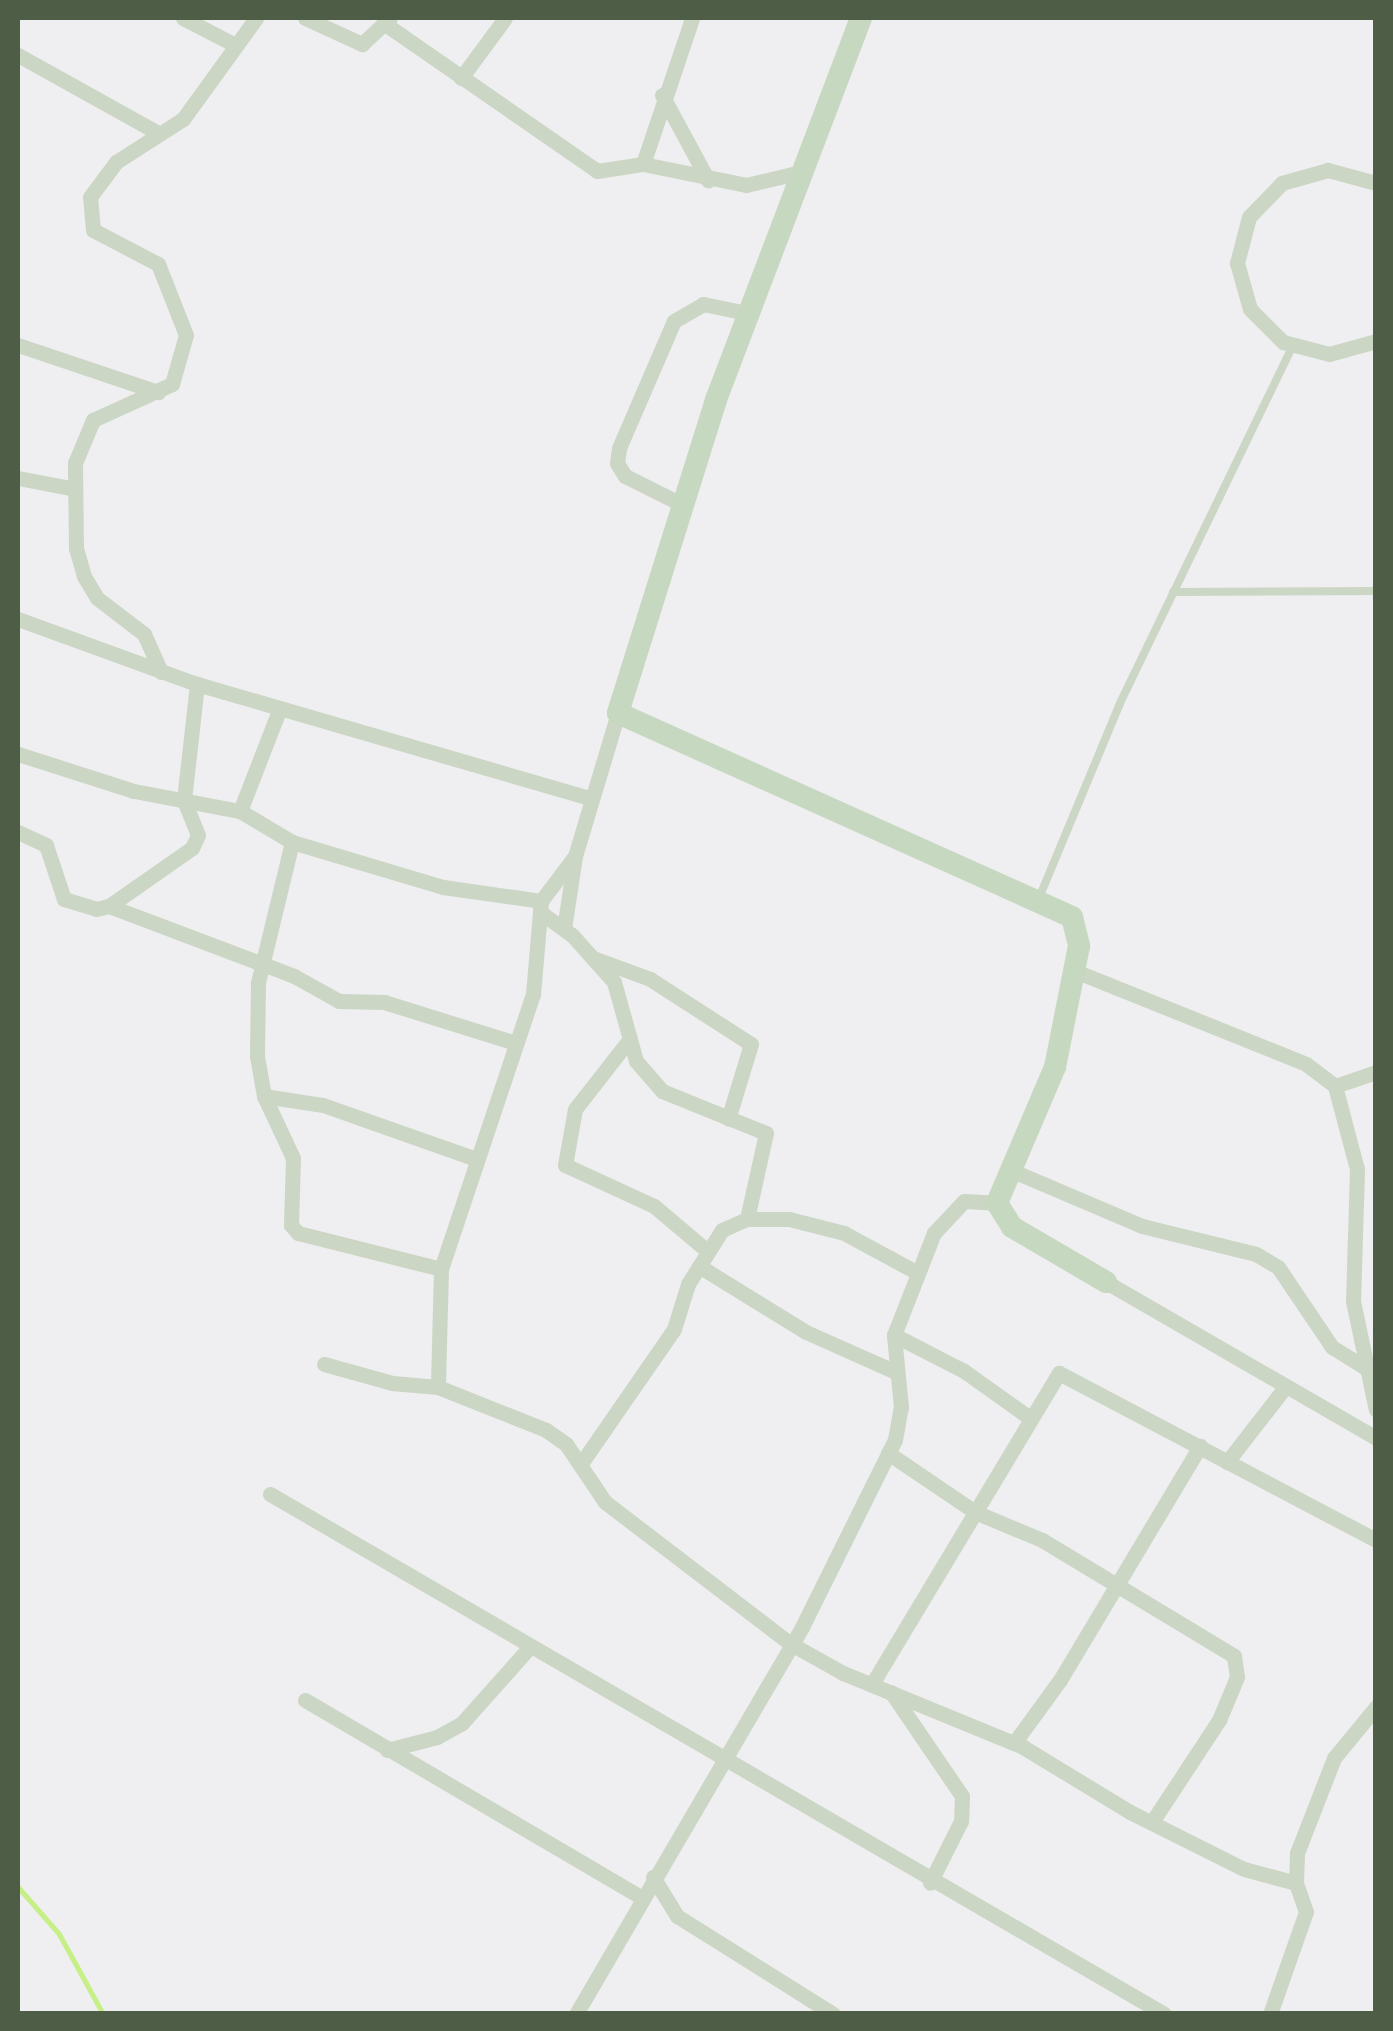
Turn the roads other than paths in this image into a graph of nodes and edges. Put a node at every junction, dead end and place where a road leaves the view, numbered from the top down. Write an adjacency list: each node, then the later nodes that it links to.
1 (183, 18): 8 (street)
2 (256, 18): 8 (street)
3 (305, 18): 7 (street)
4 (505, 18): 10 (street)
5 (692, 18): 11 (street)
6 (861, 18): 14 (street)
7 (388, 21): 10 (street)
8 (235, 44): 12 (street)
9 (18, 55): 12 (street)
10 (461, 78): 13 (street)
11 (662, 95): 13 (street); 15 (street)
12 (160, 134): 21 (street)
13 (643, 164): 15 (street)
14 (801, 172): 15 (street); 17 (street)
15 (708, 180)
16 (1375, 181): 20 (street)
17 (747, 313): 24 (street); 24 (street)
18 (1376, 341): 20 (street)
19 (18, 345): 21 (street)
20 (1292, 347): 26 (lane)
21 (158, 392): 23 (street)
22 (18, 478): 23 (street)
23 (74, 489): 28 (street)
24 (681, 504): 31 (street)
25 (1376, 590): 26 (lane)
26 (1173, 592): 39 (lane)
27 (18, 619): 28 (street)
28 (161, 672): 29 (street)
29 (197, 684): 30 (street); 34 (street)
30 (280, 708): 33 (street); 35 (street)
31 (618, 713): 33 (street); 39 (street)
32 (18, 754): 34 (street)
33 (592, 799): 38 (street)
34 (184, 800): 35 (street); 40 (street)
35 (240, 811): 37 (street)
36 (18, 832): 40 (street)
37 (292, 842): 41 (street); 44 (street)
38 (575, 856): 41 (street); 42 (street)
39 (1038, 902): 45 (street)
40 (109, 906): 44 (street)
41 (541, 907): 42 (street); 49 (street)
42 (564, 929): 43 (street)
43 (593, 958): 46 (street); 47 (street)
44 (262, 964): 49 (street); 52 (street)
45 (1074, 970): 51 (street); 55 (street)
46 (650, 979): 47 (street); 53 (street)
47 (622, 998): 48 (street)
48 (628, 1040): 53 (street); 58 (street)
49 (516, 1042): 54 (street)
50 (1376, 1072): 51 (street)
51 (1335, 1086): 65 (street)
52 (264, 1096): 54 (street); 60 (street)
53 (728, 1119): 57 (street)
54 (476, 1160): 60 (street)
55 (1008, 1169): 56 (street); 65 (street)
56 (997, 1203): 61 (street); 62 (street)
57 (746, 1219): 58 (street); 61 (street)
58 (706, 1250): 59 (street)
59 (700, 1266): 66 (street); 75 (street)
60 (441, 1269): 68 (street)
61 (916, 1272): 63 (street)
62 (1106, 1282): 67 (street)
63 (894, 1335): 66 (street); 70 (street)
64 (324, 1364): 68 (street)
65 (1366, 1368): 69 (street)
66 (896, 1372): 73 (street)
67 (1286, 1386): 71 (street); 74 (street)
68 (438, 1387): 75 (street)
69 (1376, 1410)
70 (1030, 1418): 72 (street); 77 (street)
71 (1376, 1438)
72 (1200, 1446): 74 (street); 79 (street)
73 (888, 1453): 77 (street); 80 (street)
74 (1227, 1462): 78 (street)
75 (580, 1465): 80 (street)
76 (270, 1494): 81 (street)
77 (975, 1512): 79 (street); 82 (street)
78 (1376, 1540)
79 (1113, 1585): 86 (street); 89 (street)
80 (790, 1644): 82 (street); 88 (street)
81 (528, 1650): 87 (street); 88 (street)
82 (872, 1684): 83 (street)
83 (890, 1692): 86 (street); 91 (street)
84 (305, 1700): 87 (street)
85 (1376, 1708): 92 (street)
86 (1014, 1743): 89 (street)
87 (387, 1750): 93 (street)
88 (724, 1759): 90 (street); 91 (street)
89 (1152, 1822): 92 (street)
90 (653, 1877): 93 (street); 95 (street)
91 (930, 1882): 96 (street)
92 (1296, 1883): 97 (street)
93 (641, 1897): 94 (street)
94 (576, 2014)
95 (833, 2014)
96 (1164, 2014)
97 (1270, 2014)

